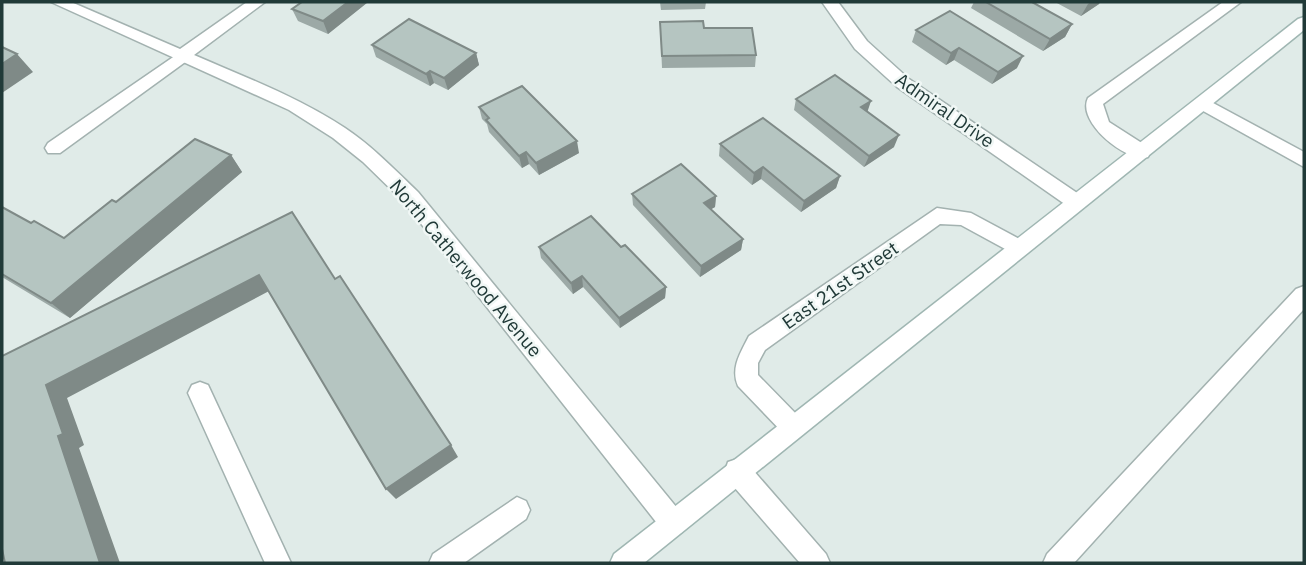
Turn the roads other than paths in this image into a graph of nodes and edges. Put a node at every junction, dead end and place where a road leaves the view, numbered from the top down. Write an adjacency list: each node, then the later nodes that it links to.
1 (59, 2): 6 (street, North Catherwood Avenue)
2 (257, 2): 6 (street)
3 (830, 2): 11 (street, Admiral Drive)
4 (1233, 2): 9 (street)
5 (1304, 22): 7 (street)
6 (182, 56): 8 (street); 18 (street, North Catherwood Avenue)
7 (1202, 103): 9 (street); 10 (street)
8 (54, 148)
9 (1142, 152): 11 (street)
10 (1304, 160)
11 (1076, 202): 12 (street)
12 (1018, 248): 15 (street); 15 (street, East 21st Street)
13 (1304, 295): 23 (street)
14 (200, 393): 19 (street)
15 (793, 428): 16 (street)
16 (737, 471): 18 (street); 22 (street)
17 (517, 510): 20 (street)
18 (673, 523): 21 (street)
19 (278, 563)
20 (442, 563)
21 (622, 563)
22 (817, 563)
23 (1056, 563)

